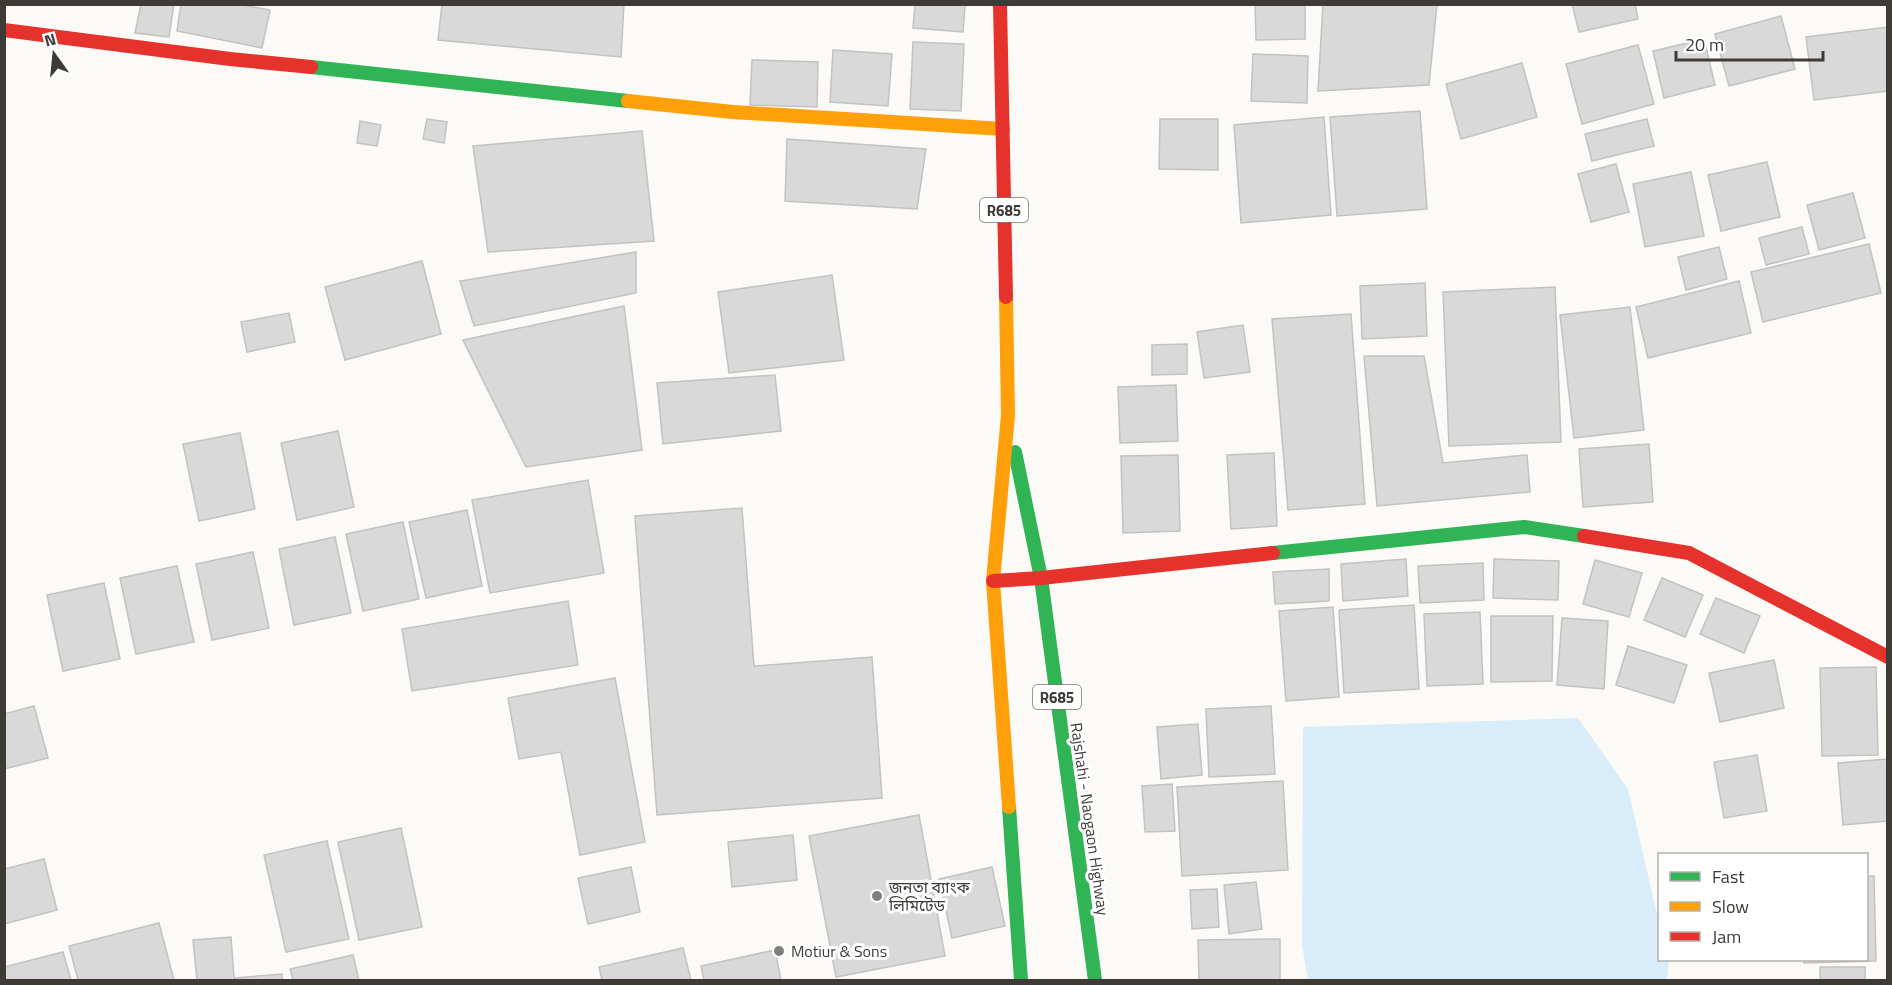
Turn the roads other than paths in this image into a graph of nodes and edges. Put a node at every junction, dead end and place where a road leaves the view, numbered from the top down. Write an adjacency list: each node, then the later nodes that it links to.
1 (1000, 4): 3 (street, Rajshahi - Naogaon Highway / R685)
2 (4, 30): 3 (street)
3 (1003, 129): 4 (street, Rajshahi - Naogaon Highway / R685)
4 (1008, 415): 5 (street, Rajshahi - Naogaon Highway / R685); 6 (street, Rajshahi - Naogaon Highway / R685)
5 (1041, 578): 6 (street); 7 (street); 9 (street, Rajshahi - Naogaon Highway / R685)
6 (993, 581): 8 (street, Rajshahi - Naogaon Highway / R685)
7 (1887, 657)
8 (1021, 981)
9 (1095, 981)

